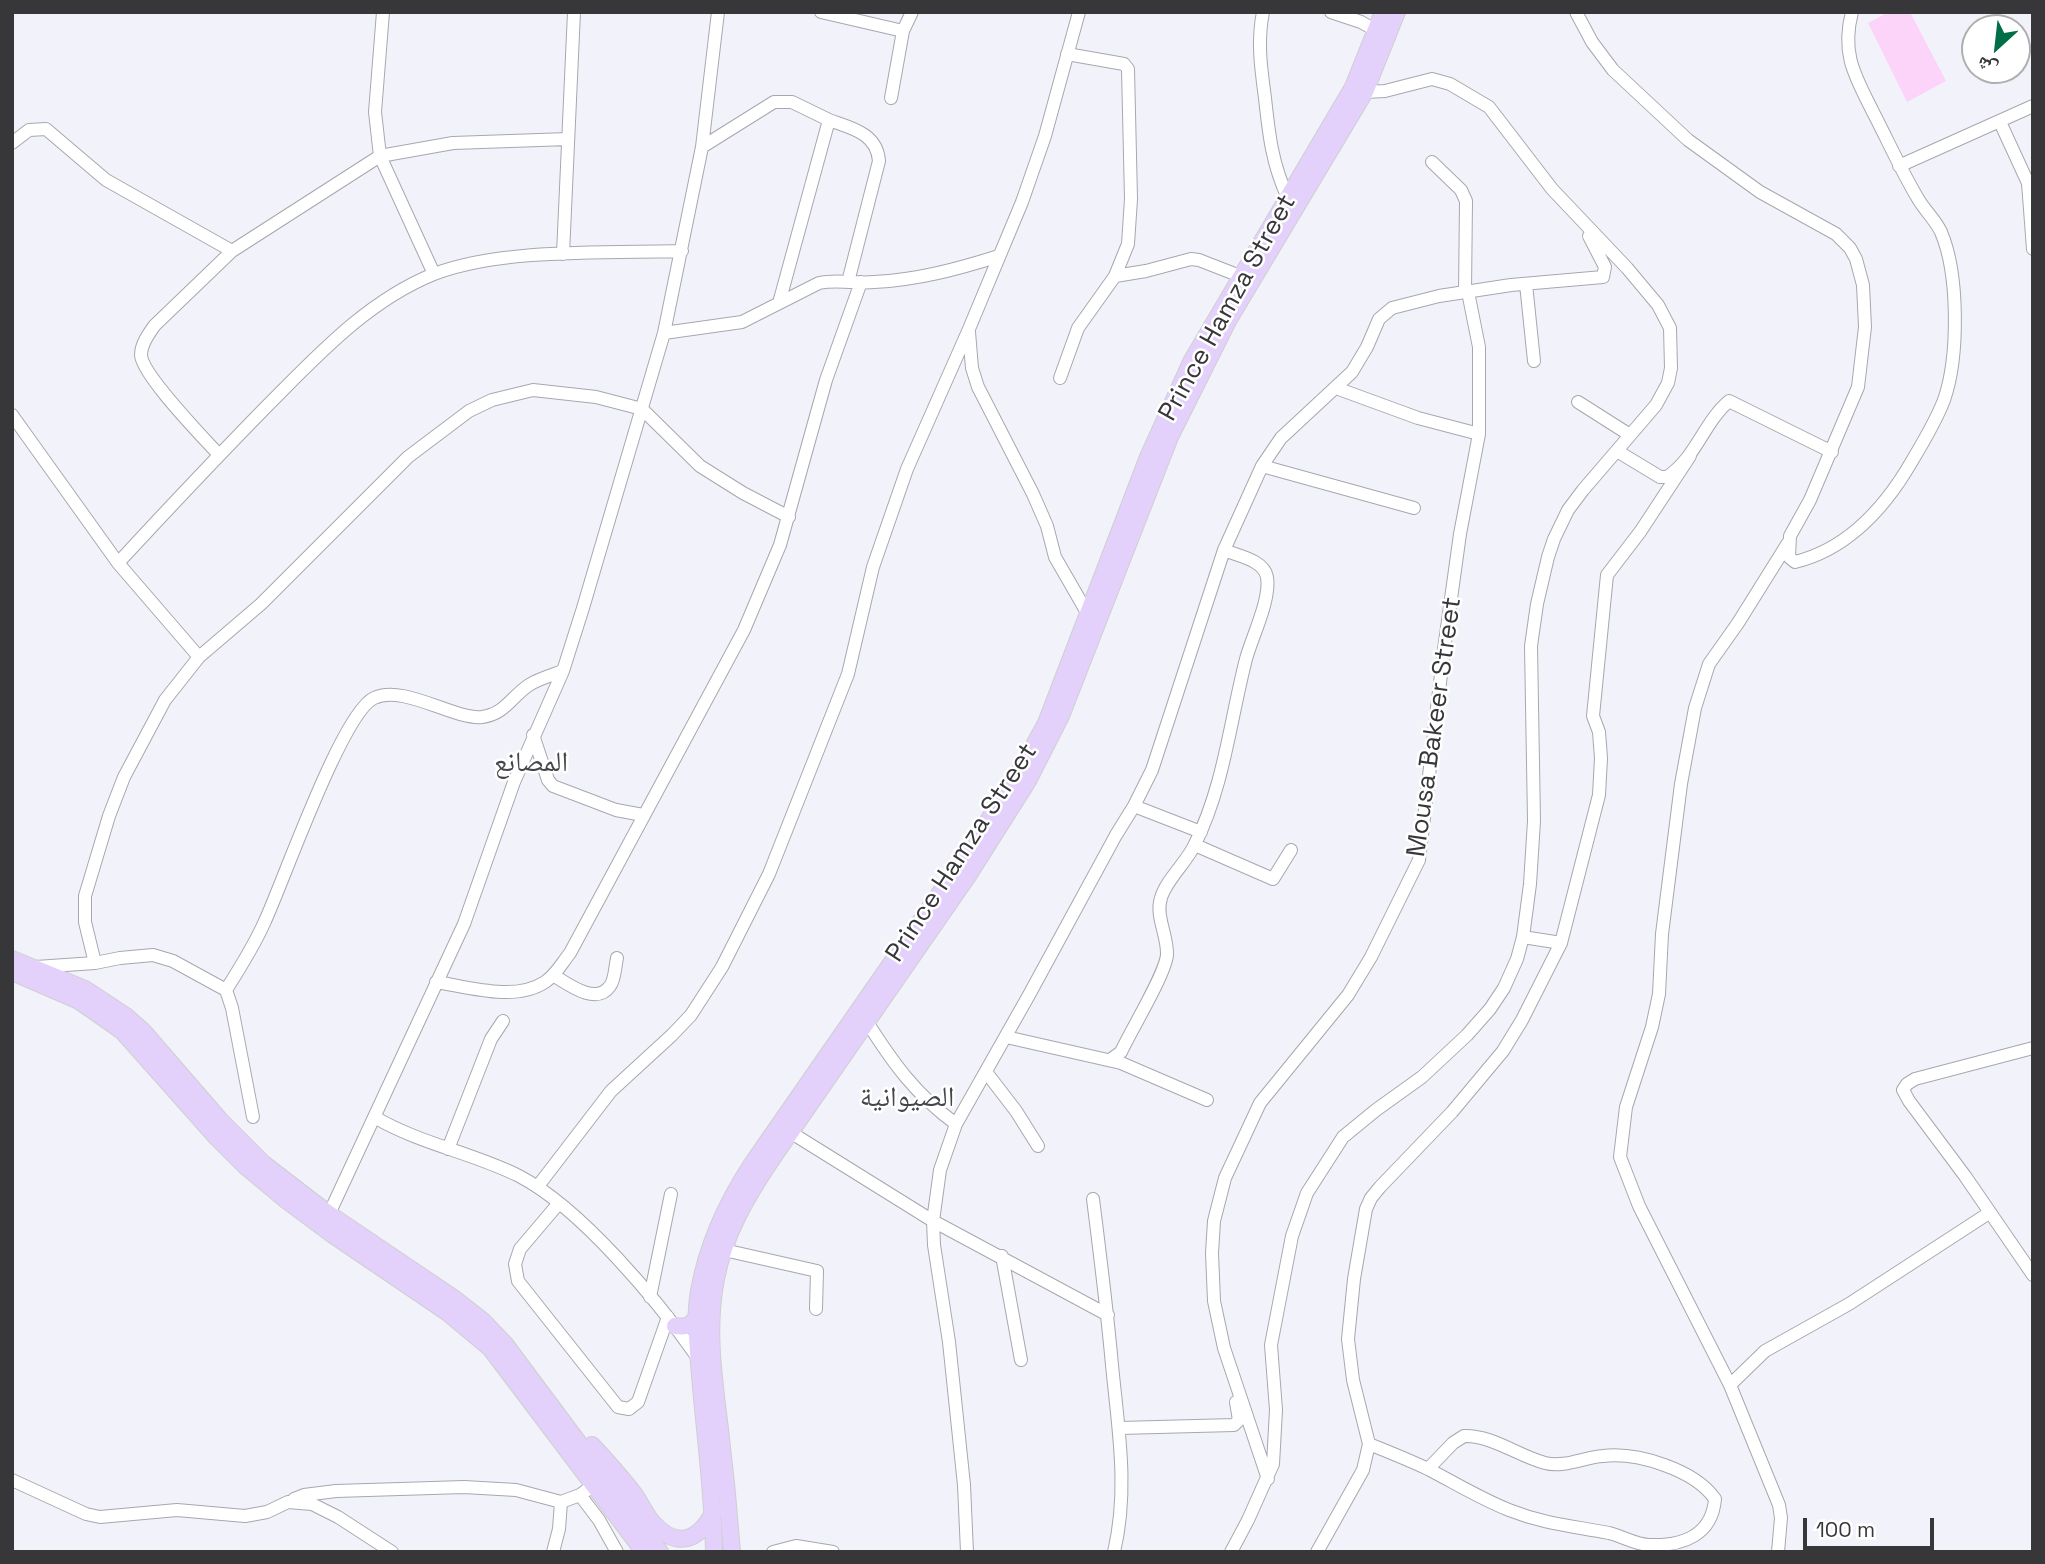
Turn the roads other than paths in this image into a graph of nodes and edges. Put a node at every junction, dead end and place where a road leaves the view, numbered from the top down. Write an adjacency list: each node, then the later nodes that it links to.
1 (383, 12): 25 (street)
2 (574, 12): 22 (street)
3 (718, 12): 24 (street)
4 (821, 12): 13 (street)
5 (912, 12): 13 (street)
6 (1079, 12): 15 (street)
7 (1263, 12): 29 (street)
8 (1331, 12): 14 (street)
9 (1383, 12): 14 (main road, Prince Hamza Street)
10 (1397, 12): 16 (main road, Prince Hamza Street)
11 (1576, 12): 54 (street)
12 (1852, 12): 27 (street)
13 (904, 31): 17 (street)
14 (1377, 31): 21 (main road, Prince Hamza Street)
15 (1067, 54): 35 (street); 37 (street)
16 (1364, 92): 21 (main road, Prince Hamza Street); 30 (street)
17 (891, 98)
18 (2033, 106): 20 (street)
19 (828, 120): 24 (street); 39 (street); 42 (street)
20 (2000, 122): 27 (street); 28 (street)
21 (1335, 131): 29 (main road, Prince Hamza Street); 60 (main road, Prince Hamza Street)
22 (568, 139): 25 (street); 34 (street)
23 (12, 143): 32 (street)
24 (702, 147): 33 (street)
25 (380, 156): 32 (street); 36 (street)
26 (1432, 162): 41 (street, Mousa Bakeer Street)
27 (1899, 166): 61 (street)
28 (2028, 169): 31 (street)
29 (1288, 198): 38 (main road, Prince Hamza Street)
30 (1583, 223): 40 (street); 52 (street)
31 (2033, 249)
32 (232, 251): 55 (street)
33 (682, 251): 34 (street); 44 (street)
34 (563, 254): 36 (street)
35 (999, 256): 39 (street); 43 (street)
36 (434, 274): 55 (street)
37 (1115, 276): 38 (street); 46 (street)
38 (1240, 276): 60 (main road, Prince Hamza Street)
39 (855, 282): 42 (street); 59 (street)
40 (1526, 284): 41 (street); 45 (street)
41 (1465, 292): 47 (street); 51 (street, Mousa Bakeer Street)
42 (779, 303): 44 (street)
43 (969, 329): 64 (street); 95 (street)
44 (664, 333): 49 (street)
45 (1534, 361)
46 (1060, 378)
47 (1336, 388): 51 (street); 57 (street)
48 (1578, 402): 52 (street)
49 (642, 410): 59 (street); 65 (street); 66 (street)
50 (12, 415): 63 (street)
51 (1479, 434): 112 (street, Mousa Bakeer Street)
52 (1630, 435): 53 (street)
53 (1617, 451): 56 (street); 73 (street)
54 (1832, 452): 56 (street); 61 (street)
55 (219, 455): 63 (street)
56 (1690, 456): 74 (street)
57 (1262, 466): 58 (street); 62 (street)
58 (1414, 508)
59 (789, 517): 69 (street)
60 (1125, 537): 64 (main road, Prince Hamza Street); 83 (main road, Prince Hamza Street)
61 (1789, 541): 114 (street)
62 (1224, 550): 68 (street); 70 (street)
63 (118, 563): 65 (street)
64 (1089, 616): 107 (main road, Prince Hamza Street)
65 (199, 657): 77 (street)
66 (563, 671): 67 (street); 81 (street)
67 (533, 735): 69 (street); 80 (street)
68 (1134, 806): 70 (street); 84 (street)
69 (643, 815): 79 (street)
70 (1201, 832): 71 (street)
71 (1195, 845): 72 (street); 86 (street)
72 (1291, 850)
73 (1524, 937): 74 (street); 121 (street)
74 (1561, 943): 118 (street)
75 (617, 958): 79 (street)
76 (12, 959): 78 (main road)
77 (95, 963): 78 (street); 81 (street)
78 (20, 969): 100 (main road); 122 (main road)
79 (553, 975): 80 (street)
80 (436, 982): 90 (street)
81 (226, 990): 89 (street)
82 (503, 1021): 94 (street)
83 (867, 1022): 91 (street); 92 (main road, Prince Hamza Street)
84 (1006, 1037): 86 (street); 87 (street)
85 (2033, 1048): 99 (street)
86 (1110, 1060): 88 (street)
87 (986, 1072): 91 (street); 93 (street)
88 (1207, 1100)
89 (253, 1117)
90 (376, 1118): 94 (street); 100 (street)
91 (956, 1124): 101 (street)
92 (790, 1132): 101 (street); 102 (main road, Prince Hamza Street)
93 (1038, 1146)
94 (448, 1149): 95 (street)
95 (538, 1186): 98 (street)
96 (671, 1194): 105 (street)
97 (1093, 1199): 108 (street)
98 (559, 1203): 105 (street); 109 (street)
99 (1989, 1213): 104 (street); 114 (street)
100 (329, 1214): 116 (main road)
101 (933, 1221): 103 (street); 136 (street)
102 (724, 1250): 106 (street); 113 (main road, Prince Hamza Street)
103 (1002, 1256): 108 (street); 111 (street)
104 (2033, 1275)
105 (650, 1297): 109 (street)
106 (816, 1309)
107 (697, 1315): 109 (main road); 110 (main road, Prince Hamza Street)
108 (1108, 1315): 117 (street)
109 (671, 1322): 110 (street)
110 (699, 1359): 113 (street); 115 (main road, Prince Hamza Street)
111 (1021, 1360)
112 (1234, 1377): 117 (street); 121 (street, Mousa Bakeer Street)
113 (713, 1380): 115 (main road, Prince Hamza Street)
114 (1730, 1385): 140 (street)
115 (711, 1422): 125 (main road, Prince Hamza Street); 133 (main road, Prince Hamza Street)
116 (565, 1423): 125 (main road); 131 (main road)
117 (1120, 1428): 137 (street)
118 (1369, 1444): 119 (street); 139 (street)
119 (1429, 1469): 126 (street); 126 (street)
120 (12, 1480): 123 (street)
121 (1268, 1480): 138 (street)
122 (587, 1490): 124 (street); 129 (street); 130 (main road)
123 (288, 1502): 124 (street); 127 (street)
124 (561, 1502): 128 (street)
125 (713, 1513): 132 (main road, Prince Hamza Street)
126 (1647, 1549)
127 (393, 1552)
128 (553, 1552)
129 (617, 1552)
130 (644, 1552)
131 (660, 1552)
132 (714, 1552)
133 (732, 1552)
134 (773, 1552): 135 (street)
135 (833, 1552)
136 (967, 1552)
137 (1114, 1552)
138 (1231, 1552)
139 (1317, 1552)
140 (1778, 1552)

